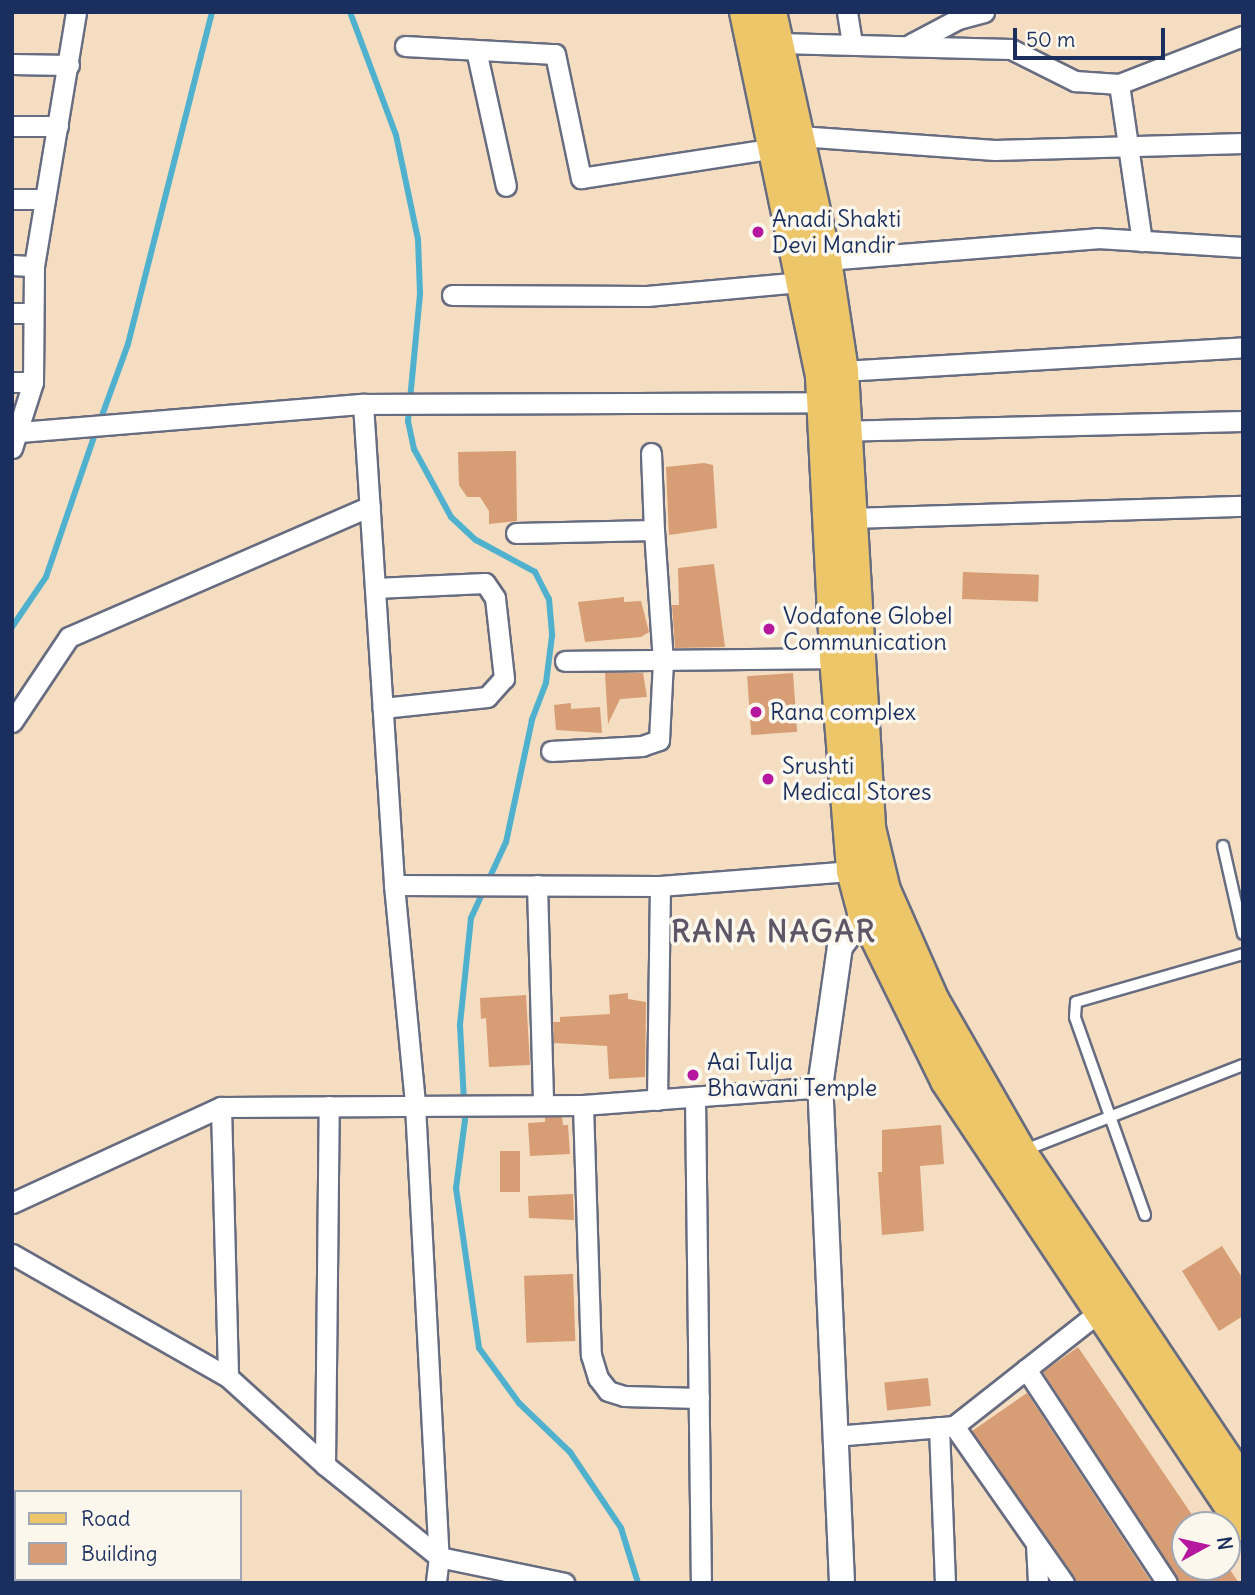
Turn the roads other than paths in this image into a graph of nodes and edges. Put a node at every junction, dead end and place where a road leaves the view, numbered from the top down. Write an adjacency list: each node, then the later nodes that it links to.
1 (59, 12): 6 (street)
2 (745, 12): 19 (main road)
3 (771, 12): 9 (main road)
4 (847, 12): 10 (street)
5 (984, 12): 7 (street)
6 (76, 13): 15 (street)
7 (958, 15): 11 (street)
8 (1243, 36): 16 (street)
9 (778, 43): 10 (street); 19 (main road)
10 (852, 44): 11 (street)
11 (910, 45): 16 (street)
12 (405, 46): 13 (street)
13 (476, 50): 19 (street); 22 (street)
14 (12, 64): 15 (street)
15 (69, 65): 18 (street)
16 (1119, 84): 21 (street)
17 (12, 126): 18 (street)
18 (58, 126): 24 (street)
19 (787, 142): 21 (street); 27 (main road); 30 (main road)
20 (1243, 143): 21 (street)
21 (1132, 146): 25 (street)
22 (506, 186)
23 (12, 199): 24 (street)
24 (42, 199): 29 (street)
25 (1142, 241): 26 (street); 27 (street)
26 (1243, 247)
27 (826, 260): 35 (main road)
28 (12, 265): 29 (street)
29 (34, 266): 33 (street)
30 (802, 282): 31 (street); 39 (main road)
31 (452, 295)
32 (12, 313): 33 (street)
33 (33, 313): 37 (street)
34 (1243, 347): 35 (street)
35 (843, 371): 39 (main road)
36 (12, 382): 37 (street)
37 (33, 382): 41 (street)
38 (363, 404): 39 (street); 41 (street); 43 (street)
39 (834, 416): 40 (street); 45 (main road); 49 (main road)
40 (1243, 421)
41 (16, 440)
42 (651, 453): 46 (street)
43 (370, 506): 48 (street); 53 (street)
44 (1243, 506): 45 (street)
45 (852, 518): 60 (main road)
46 (654, 530): 47 (street); 51 (street)
47 (516, 533)
48 (375, 588): 52 (street); 52 (street)
49 (835, 657): 51 (street); 56 (main road)
50 (565, 661): 51 (street)
51 (663, 661): 54 (street)
52 (383, 708): 58 (street)
53 (12, 722)
54 (551, 751)
55 (1223, 846): 62 (lane)
56 (852, 871): 59 (street); 61 (main road)
57 (537, 885): 58 (street); 59 (street); 68 (street)
58 (394, 886): 69 (street)
59 (660, 887): 67 (street)
60 (884, 891): 61 (street); 74 (main road)
61 (863, 912): 65 (street); 78 (main road)
62 (1243, 934)
63 (1243, 954): 73 (lane)
64 (1243, 1065): 73 (lane)
65 (820, 1087): 66 (street); 83 (street)
66 (695, 1097): 67 (street); 81 (street)
67 (657, 1100): 70 (street)
68 (543, 1104): 69 (street); 70 (street)
69 (415, 1105): 71 (street); 88 (street)
70 (583, 1105): 81 (street)
71 (329, 1106): 72 (street); 84 (street)
72 (221, 1107): 75 (street); 80 (street)
73 (1109, 1117): 74 (lane); 76 (lane)
74 (1021, 1152): 85 (main road)
75 (12, 1203)
76 (1145, 1215)
77 (12, 1254): 80 (street)
78 (1099, 1312): 79 (street); 86 (main road)
79 (1026, 1369): 82 (street); 96 (street)
80 (228, 1377): 84 (street)
81 (699, 1398): 91 (street)
82 (947, 1426): 83 (street); 87 (street); 93 (street)
83 (835, 1436): 92 (street)
84 (325, 1465): 88 (street)
85 (1243, 1482)
86 (1243, 1526)
87 (1036, 1543): 94 (street); 95 (street)
88 (439, 1557): 89 (street); 90 (street)
89 (436, 1583)
90 (564, 1583)
91 (701, 1583)
92 (842, 1583)
93 (945, 1583)
94 (1038, 1583)
95 (1064, 1583)
96 (1167, 1583)

